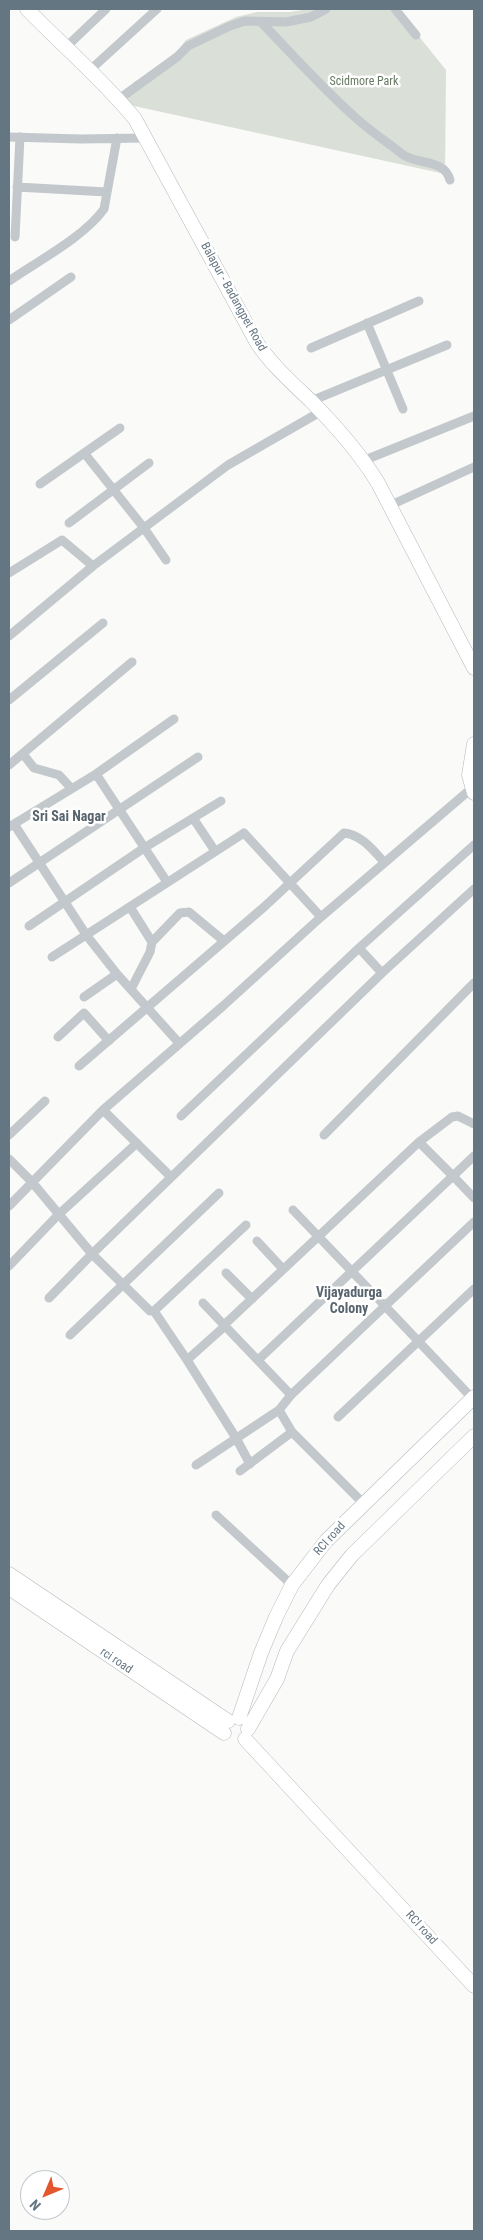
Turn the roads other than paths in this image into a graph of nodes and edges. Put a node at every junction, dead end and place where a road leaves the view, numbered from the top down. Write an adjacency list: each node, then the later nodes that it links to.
1 (27, 9): 8 (main road, Balapur - Badangpet Road)
2 (106, 9): 8 (street)
3 (157, 9): 9 (street)
4 (326, 9): 6 (street)
5 (395, 9): 7 (street)
6 (261, 22): 10 (street); 15 (street)
7 (416, 35)
8 (65, 48): 9 (main road, Balapur - Badangpet Road)
9 (89, 71): 10 (main road, Balapur - Badangpet Road)
10 (119, 99): 14 (main road, Balapur - Badangpet Road)
11 (9, 137): 12 (street)
12 (20, 137): 13 (street); 16 (street)
13 (117, 138): 14 (street); 17 (street)
14 (144, 138): 27 (main road, Balapur - Badangpet Road)
15 (450, 180)
16 (18, 187): 17 (street); 18 (street)
17 (107, 192): 20 (street)
18 (14, 237)
19 (71, 277): 22 (street)
20 (9, 281)
21 (419, 301): 23 (street)
22 (9, 320)
23 (367, 323): 25 (street); 26 (street)
24 (447, 345): 26 (street)
25 (312, 348)
26 (388, 370): 27 (street); 28 (street)
27 (316, 407): 32 (main road, Balapur - Badangpet Road); 39 (street)
28 (403, 409)
29 (474, 416): 32 (street)
30 (120, 428): 31 (street)
31 (85, 454): 35 (street); 36 (street)
32 (365, 460): 37 (main road, Balapur - Badangpet Road)
33 (149, 463): 36 (street)
34 (474, 467): 37 (street)
35 (40, 484)
36 (114, 490): 38 (street); 39 (street)
37 (391, 505): 46 (main road, Balapur - Badangpet Road)
38 (69, 523)
39 (144, 528): 40 (street); 41 (street)
40 (166, 560)
41 (93, 566): 42 (street); 44 (street)
42 (9, 573)
43 (103, 624): 47 (street)
44 (9, 636)
45 (132, 662): 50 (street)
46 (474, 668)
47 (9, 700)
48 (174, 718): 53 (street)
49 (474, 744): 55 (main road)
50 (22, 754): 52 (street); 54 (street)
51 (198, 757): 57 (street)
52 (9, 765)
53 (96, 774): 54 (street); 57 (street)
54 (71, 788): 59 (street)
55 (473, 791): 64 (street)
56 (221, 801): 58 (street)
57 (119, 810): 61 (street); 63 (street)
58 (193, 818): 61 (street); 62 (street)
59 (11, 825): 63 (street)
60 (474, 845): 76 (street)
61 (144, 848): 65 (street); 69 (street)
62 (214, 851): 65 (street); 66 (street)
63 (40, 862): 67 (street); 69 (street)
64 (384, 862): 66 (street); 71 (street)
65 (167, 882): 70 (street)
66 (289, 882): 71 (street); 74 (street)
67 (9, 883)
68 (474, 890): 78 (street)
69 (64, 902): 72 (street); 73 (street)
70 (130, 907): 73 (street); 75 (street)
71 (321, 917): 86 (street)
72 (29, 926)
73 (87, 936): 77 (street); 79 (street)
74 (224, 941): 75 (street); 83 (street)
75 (152, 942): 81 (street)
76 (359, 948): 78 (street); 90 (street)
77 (52, 957)
78 (382, 973): 99 (street)
79 (117, 974): 81 (street); 82 (street)
80 (474, 983): 93 (street)
81 (131, 989): 83 (street)
82 (84, 998)
83 (147, 1006): 85 (street); 86 (street)
84 (58, 1037): 85 (street)
85 (109, 1041): 87 (street)
86 (179, 1043): 89 (street)
87 (79, 1066)
88 (45, 1101): 92 (street)
89 (103, 1110): 95 (street); 100 (street)
90 (181, 1116)
91 (474, 1124): 94 (street)
92 (9, 1135)
93 (324, 1135)
94 (420, 1142): 98 (street); 108 (street)
95 (137, 1143): 99 (street); 105 (street)
96 (474, 1156): 98 (street)
97 (9, 1159): 100 (street)
98 (453, 1176): 102 (street); 113 (street)
99 (171, 1177): 110 (street)
100 (32, 1182): 103 (street); 105 (street)
101 (220, 1193): 115 (street)
102 (474, 1198)
103 (9, 1206)
104 (293, 1210): 108 (street)
105 (58, 1215): 110 (street); 111 (street)
106 (474, 1222): 120 (street)
107 (246, 1225): 121 (street)
108 (318, 1237): 112 (street); 113 (street)
109 (257, 1240): 112 (street)
110 (92, 1254): 115 (street); 117 (street)
111 (9, 1266)
112 (283, 1269): 118 (street)
113 (351, 1271): 120 (street); 126 (street)
114 (226, 1273): 118 (street)
115 (123, 1284): 121 (street); 123 (street)
116 (474, 1288): 124 (street)
117 (49, 1298)
118 (252, 1299): 122 (street)
119 (203, 1304): 122 (street)
120 (385, 1306): 124 (street); 127 (street)
121 (154, 1311): 125 (street)
122 (225, 1326): 125 (street); 126 (street)
123 (70, 1335)
124 (418, 1340): 128 (street); 130 (street)
125 (187, 1360): 133 (street)
126 (258, 1360): 127 (street)
127 (291, 1394): 129 (street)
128 (473, 1398): 137 (main road, RCI road)
129 (279, 1410): 131 (street); 133 (street)
130 (338, 1416)
131 (292, 1432): 134 (street); 137 (street)
132 (474, 1436): 143 (main road)
133 (236, 1438): 134 (street); 135 (street)
134 (250, 1464): 136 (street)
135 (196, 1465)
136 (240, 1471)
137 (363, 1503): 140 (main road, RCI road)
138 (216, 1515): 140 (street)
139 (9, 1574): 142 (main road, RCI road)
140 (292, 1585): 142 (main road, RCI road)
141 (9, 1588): 142 (main road, rci road)
142 (230, 1724): 143 (main road, RCI road); 143 (main road)
143 (246, 1734): 144 (main road, RCI road)
144 (474, 1986)

